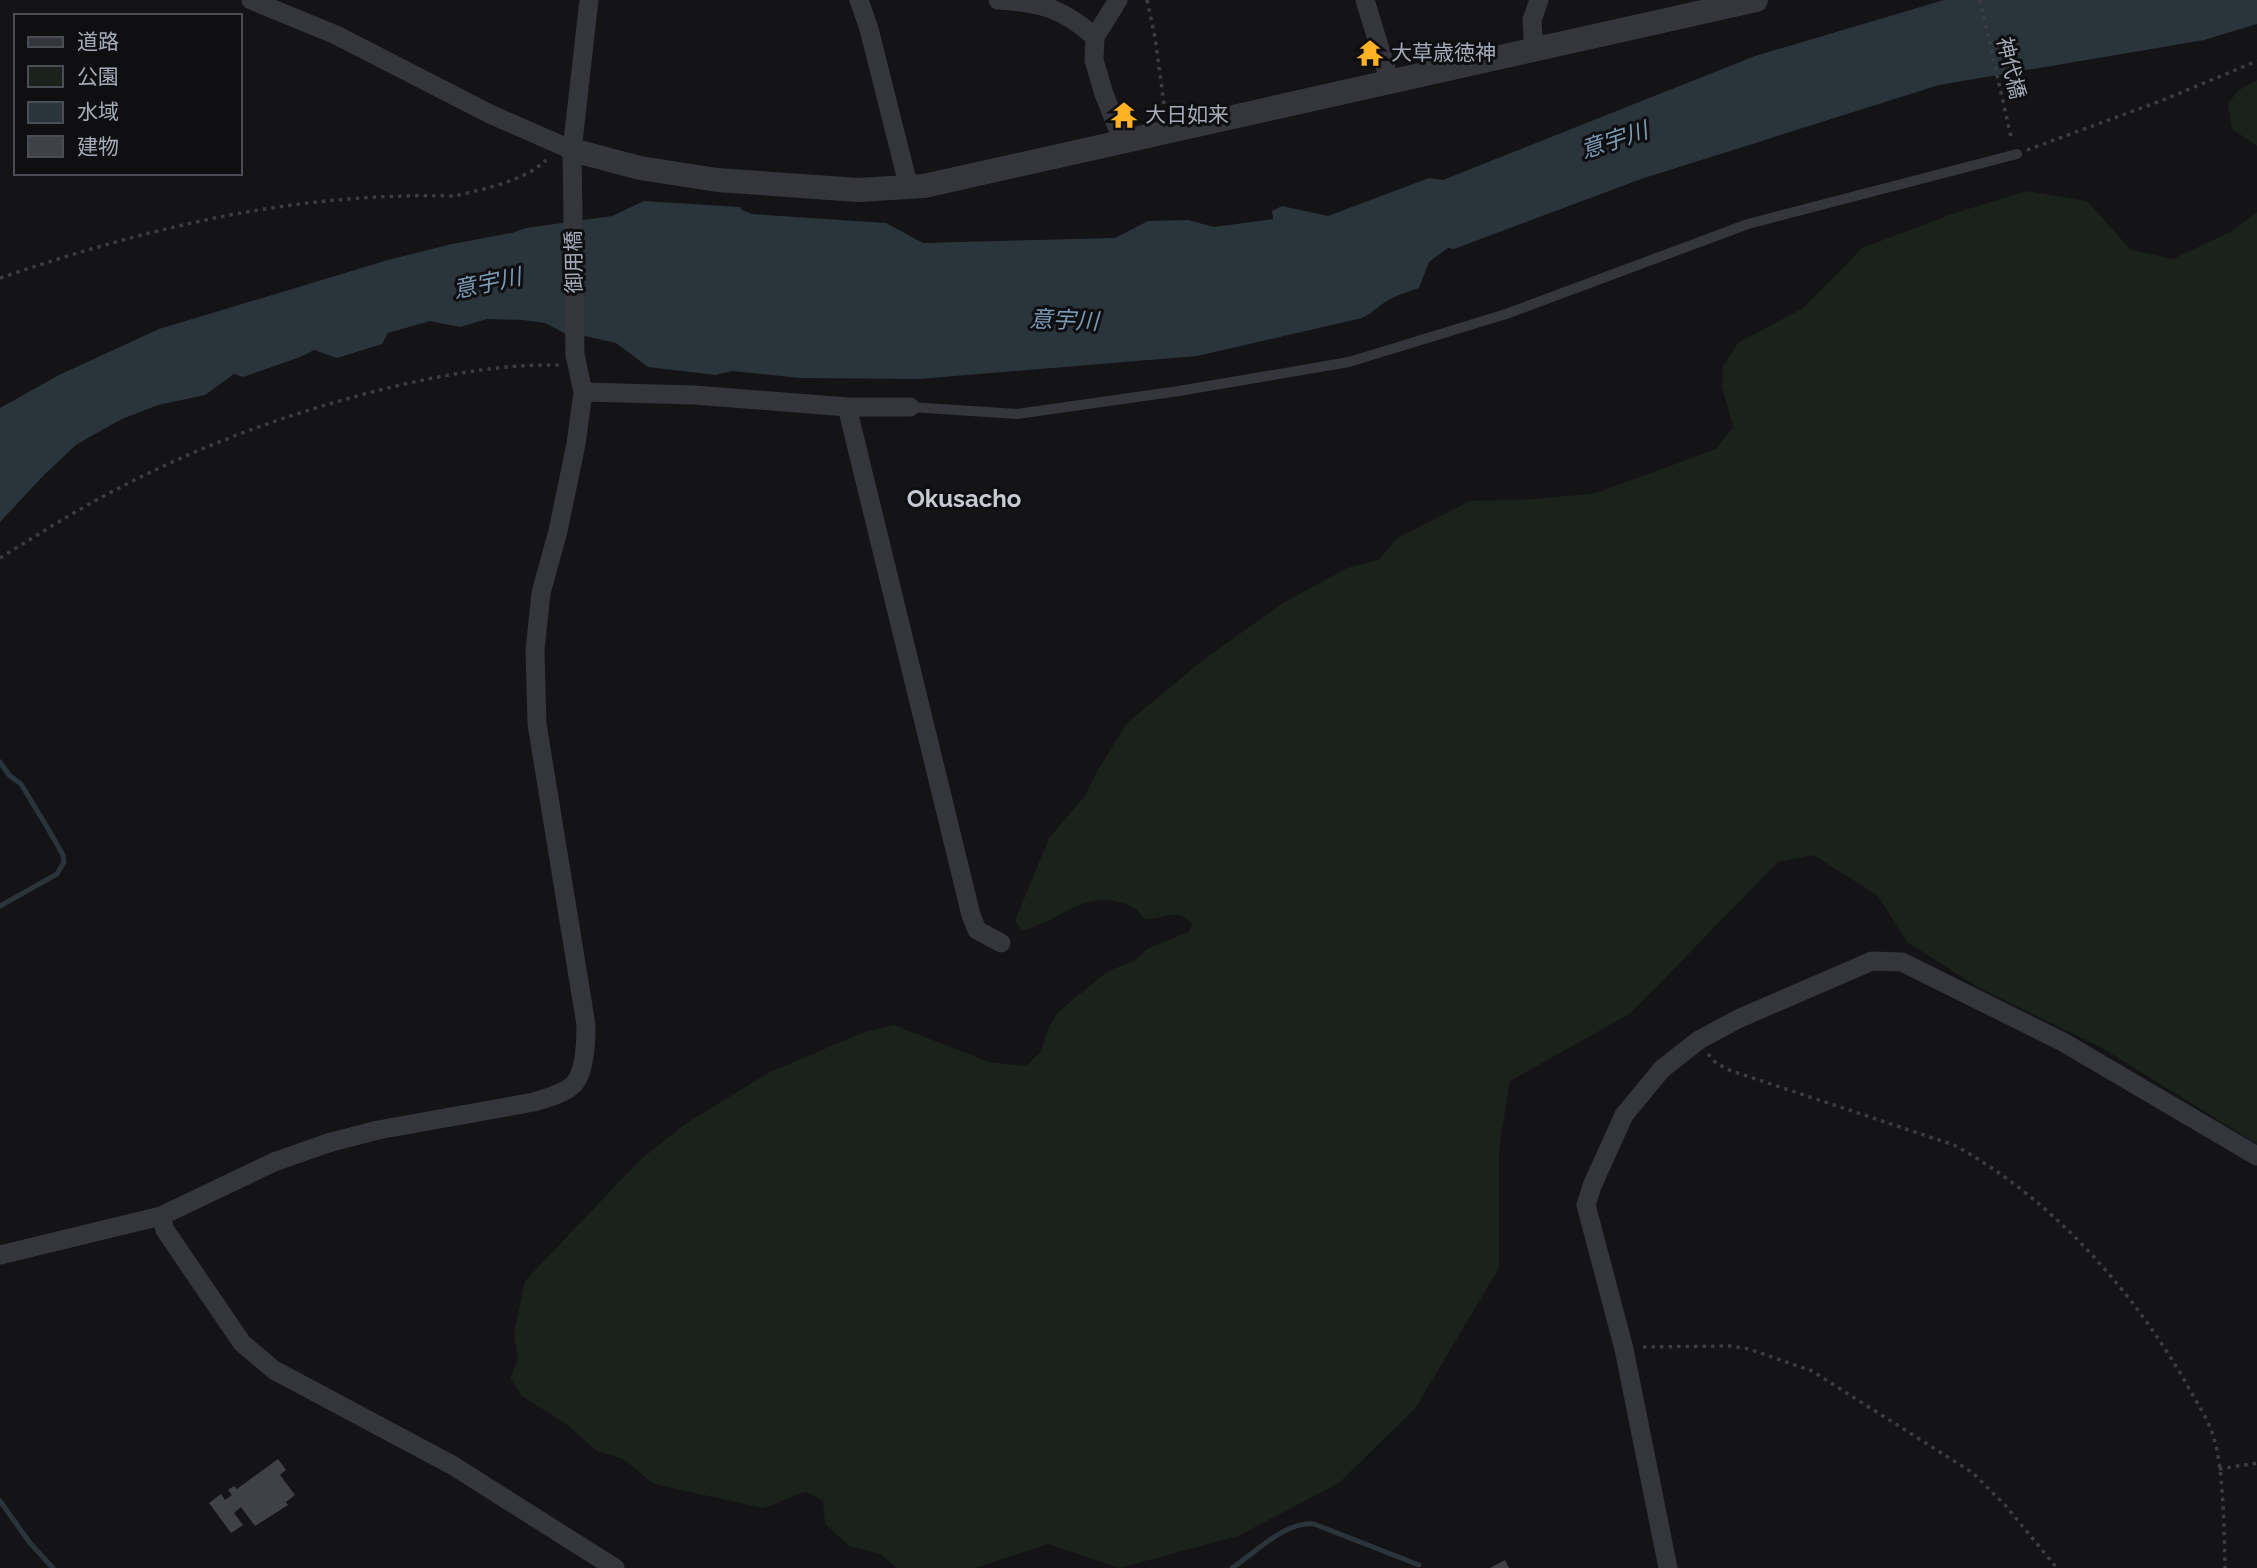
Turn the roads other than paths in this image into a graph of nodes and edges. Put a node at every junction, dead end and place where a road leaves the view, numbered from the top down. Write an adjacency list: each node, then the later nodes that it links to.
1 (251, 0): 13 (street)
2 (589, 0): 13 (street, 御用橋)
3 (859, 0): 15 (street)
4 (998, 0): 9 (street)
5 (1118, 0): 9 (street)
6 (1365, 0): 11 (street)
7 (1539, 0): 10 (street)
8 (1756, 0): 10 (street)
9 (1095, 37): 12 (street)
10 (1534, 49): 11 (street)
11 (1390, 82): 12 (street)
12 (1123, 142): 15 (street)
13 (567, 154): 15 (street); 16 (street, 御用橋)
14 (2017, 154): 18 (lane)
15 (909, 188)
16 (583, 391): 17 (street); 21 (street)
17 (847, 407): 18 (street); 19 (street)
18 (911, 407)
19 (1001, 943)
20 (2257, 1156): 24 (street)
21 (161, 1216): 22 (street); 23 (street)
22 (0, 1255)
23 (615, 1568)
24 (1668, 1568)

